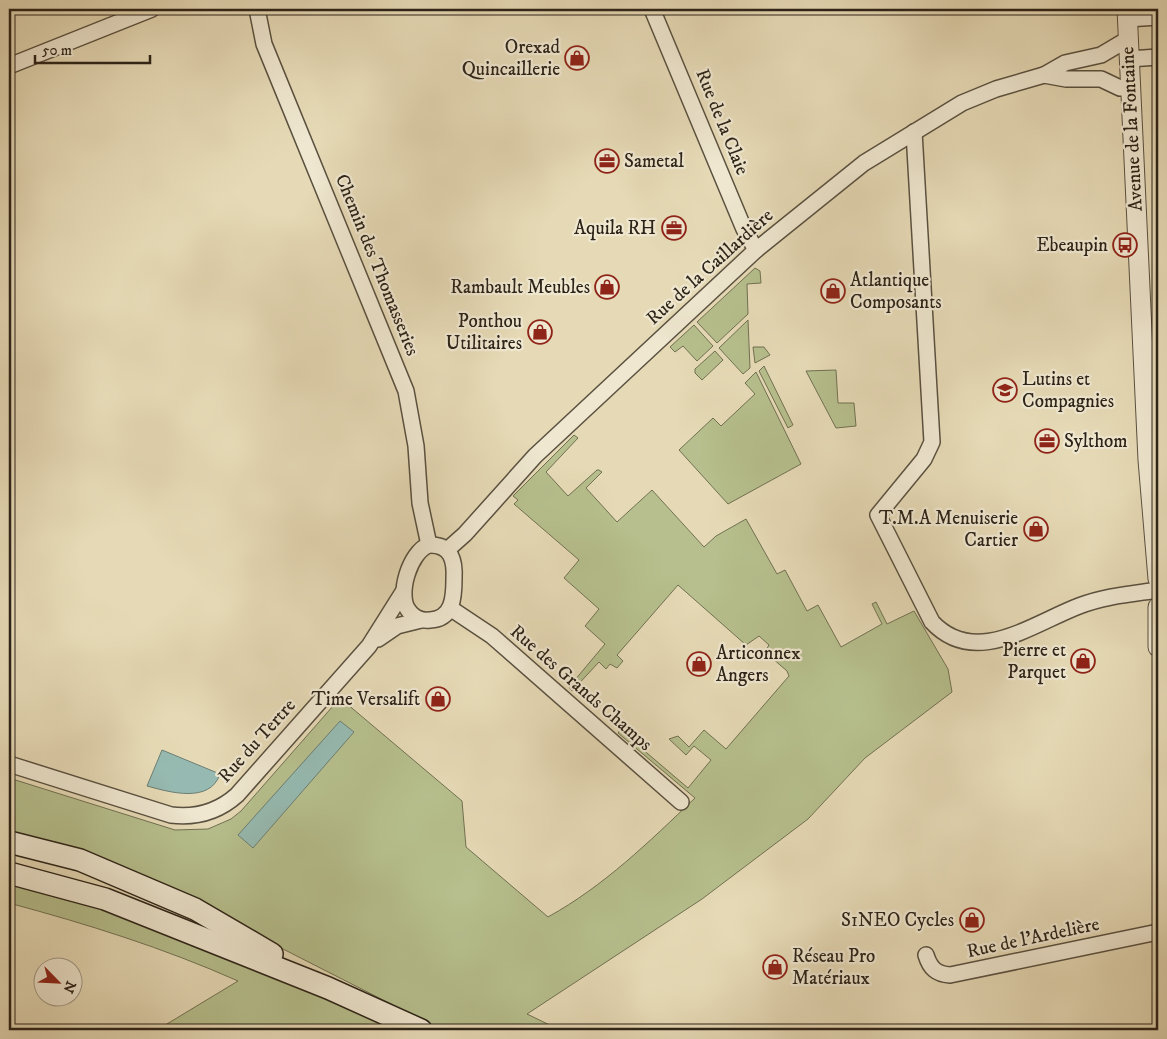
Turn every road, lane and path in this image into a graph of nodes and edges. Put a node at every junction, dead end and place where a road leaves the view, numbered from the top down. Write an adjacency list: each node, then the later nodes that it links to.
1 (152, 9): 9 (street)
2 (257, 9): 14 (street, Chemin des Thomasseries)
3 (652, 9): 13 (street, Rue de la Claie)
4 (1127, 14): 5 (street); 6 (street, Avenue de la Fontaine)
5 (1158, 18)
6 (1128, 39): 8 (street, Avenue de la Fontaine); 10 (street, Rue de la Caillardière)
7 (1158, 57): 8 (street)
8 (1129, 59): 11 (street, Avenue de la Fontaine)
9 (9, 66)
10 (1044, 75): 11 (street, Rue de la Caillardière); 12 (street, Rue de la Caillardière)
11 (1131, 87): 16 (street, Avenue de la Fontaine)
12 (914, 132): 13 (street, Rue de la Caillardière); 17 (street)
13 (756, 250): 15 (street, Rue de la Caillardière)
14 (429, 545): 15 (street); 18 (street)
15 (447, 550): 20 (street)
16 (1158, 579)
17 (1158, 590)
18 (403, 592): 21 (street); 22 (street, Rue du Tertre)
19 (1158, 607): 23 (street)
20 (450, 608): 21 (street); 25 (street, Rue des Grands Champs)
21 (421, 620): 22 (street, Rue du Tertre)
22 (369, 646): 24 (street, Rue du Tertre)
23 (1158, 647)
24 (9, 764)
25 (681, 802)
26 (9, 842): 30 (main road)
27 (9, 873): 30 (main road)
28 (1158, 932): 29 (street, Rue de l'Ardelière)
29 (926, 955)
30 (328, 988): 31 (main road)
31 (421, 1030)

